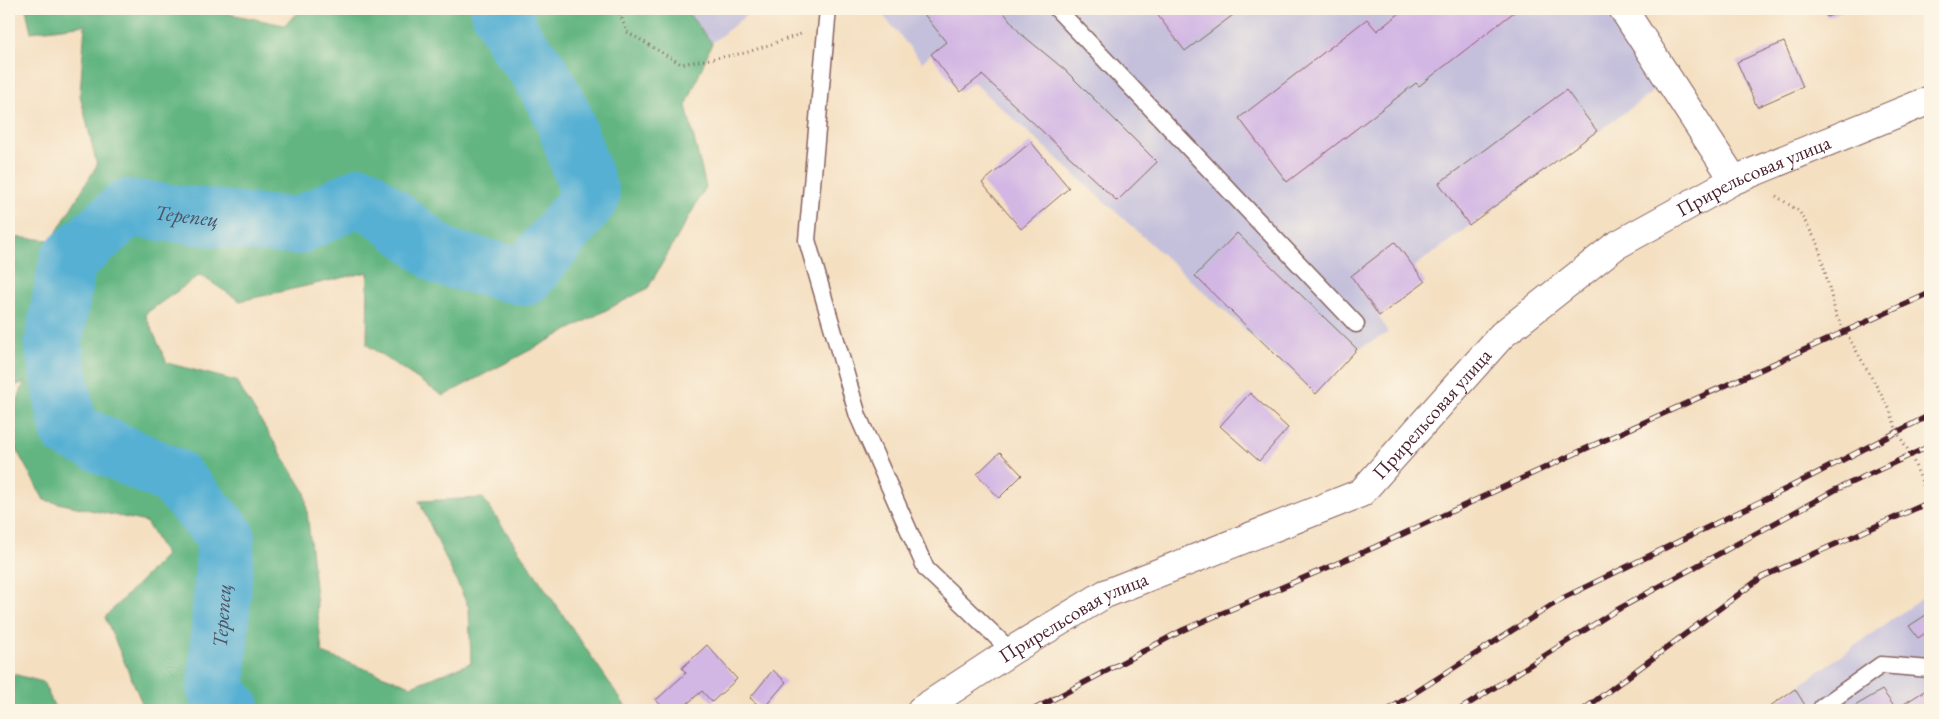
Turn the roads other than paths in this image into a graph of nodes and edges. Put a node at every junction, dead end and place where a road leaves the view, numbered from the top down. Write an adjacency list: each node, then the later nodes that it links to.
1 (828, 9): 7 (lane)
2 (1057, 9): 6 (lane)
3 (1622, 9): 5 (street)
4 (1930, 100): 5 (street, Прирельсовая улица)
5 (1734, 180): 7 (street, Прирельсовая улица)
6 (1356, 324)
7 (1011, 651): 9 (street, Прирельсовая улица)
8 (1930, 669): 10 (lane)
9 (921, 710)
10 (1824, 710)

